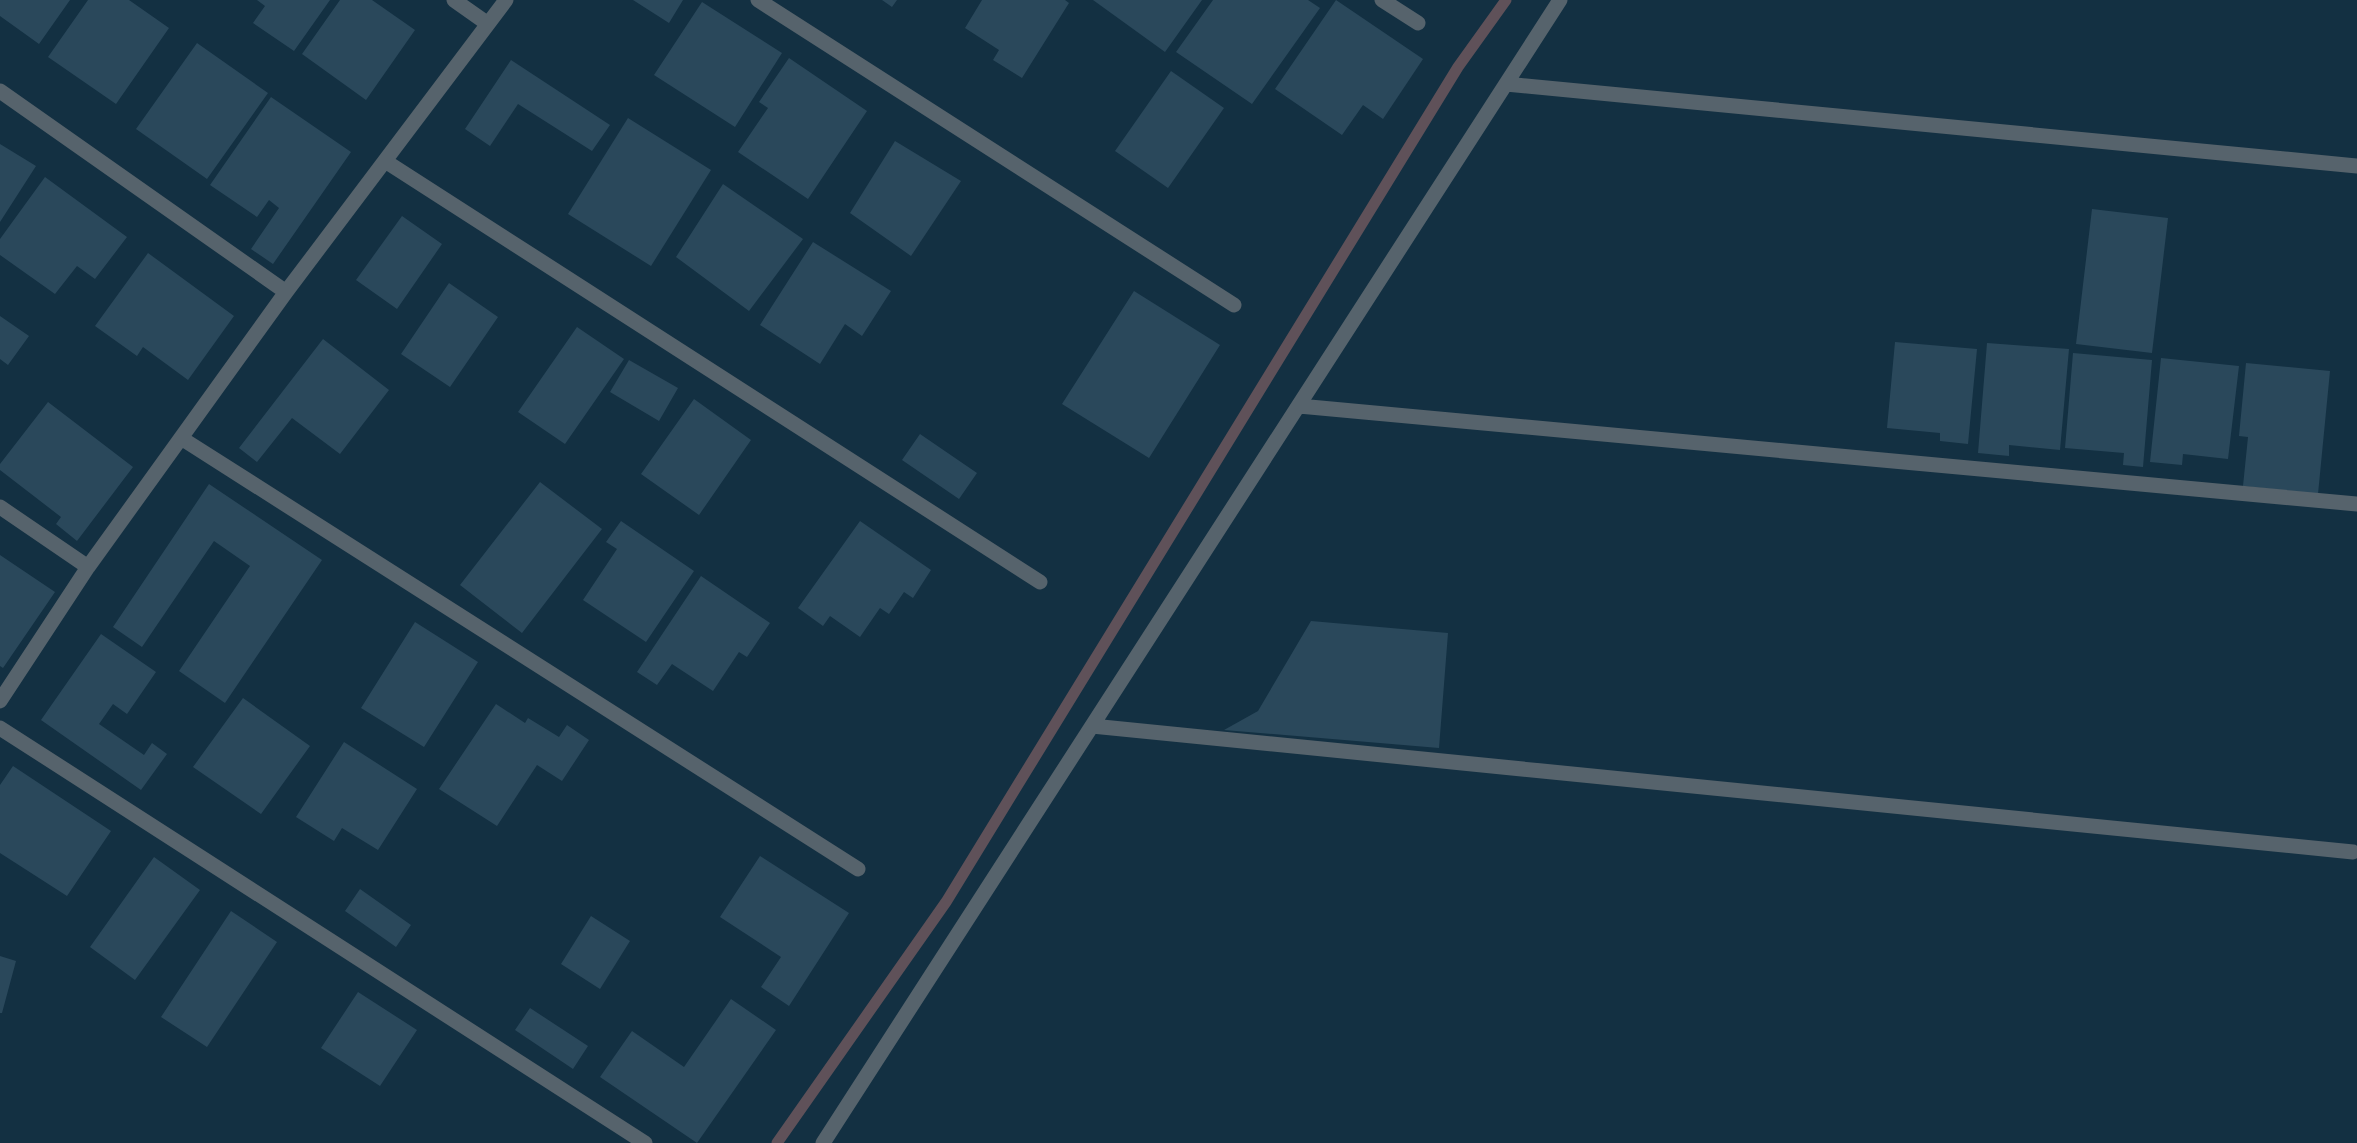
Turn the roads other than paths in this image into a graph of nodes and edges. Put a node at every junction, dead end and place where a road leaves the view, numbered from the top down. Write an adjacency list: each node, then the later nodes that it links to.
1 (454, 0): 7 (street)
2 (506, 0): 7 (street)
3 (758, 0): 13 (street)
4 (1382, 0): 6 (street)
5 (1560, 0): 8 (street)
6 (1418, 23)
7 (488, 24): 10 (street)
8 (1506, 84): 11 (street); 14 (street)
9 (0, 91): 12 (street)
10 (385, 161): 12 (street); 19 (street)
11 (2357, 166)
12 (286, 292): 15 (street)
13 (1234, 305)
14 (1299, 406): 16 (street); 21 (street)
15 (181, 438): 18 (street); 24 (street)
16 (2357, 504)
17 (0, 507): 18 (street)
18 (88, 567): 20 (street)
19 (1040, 582)
20 (0, 702)
21 (1092, 726): 23 (street); 26 (street)
22 (0, 728): 25 (street)
23 (2353, 852)
24 (858, 869)
25 (645, 1143)
26 (823, 1143)

